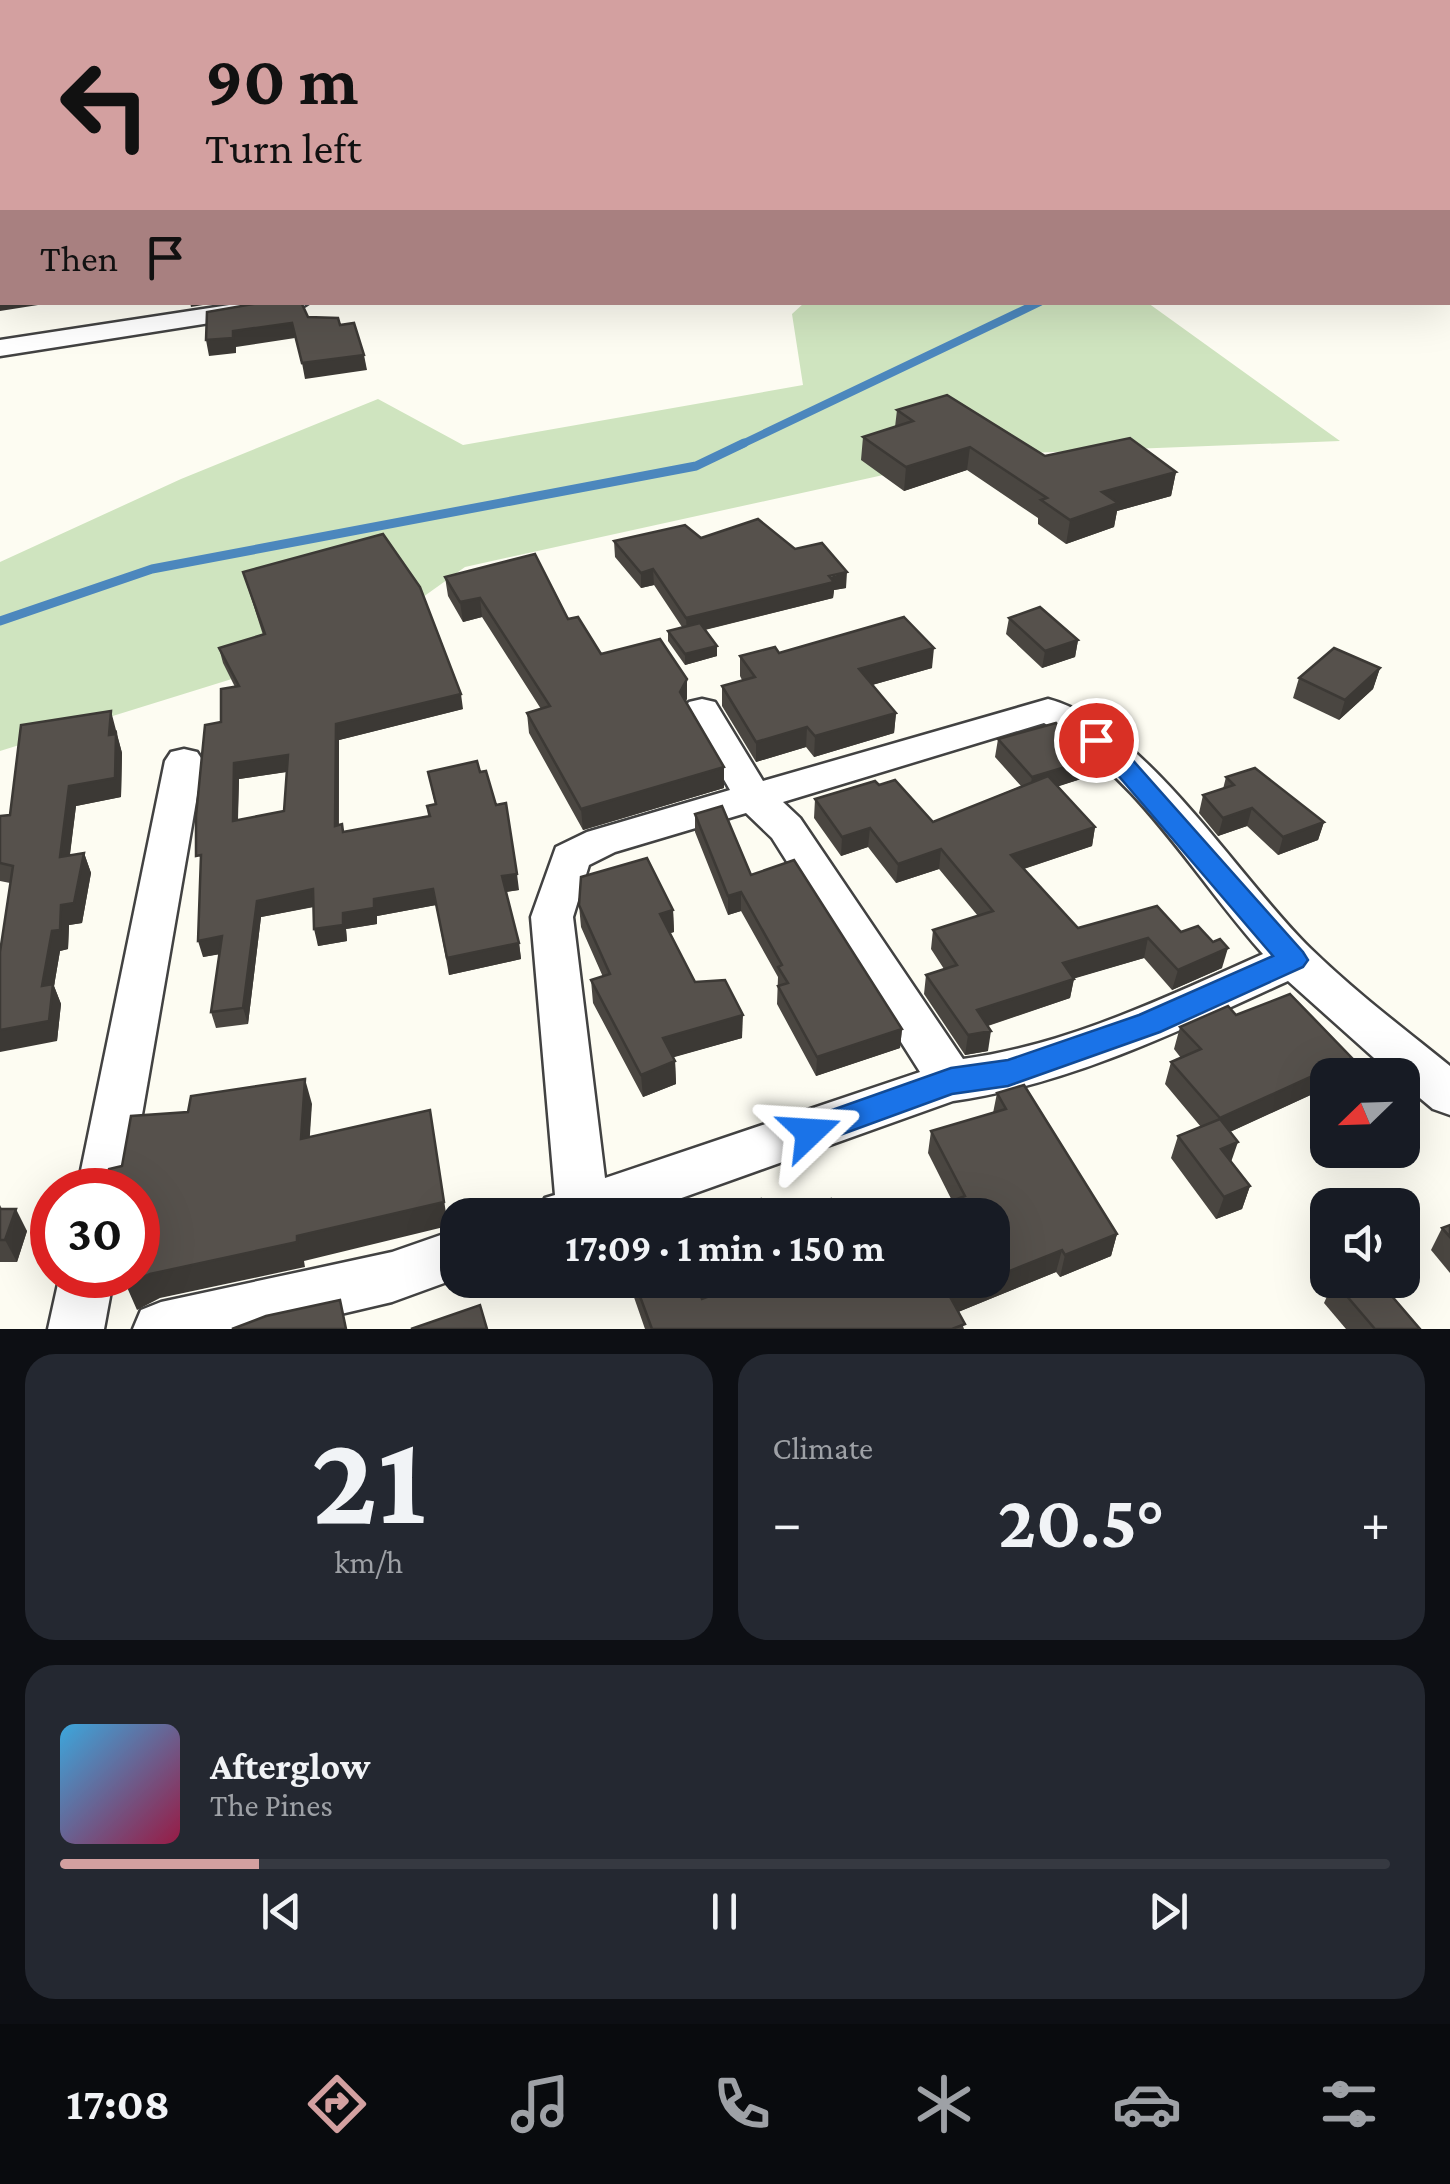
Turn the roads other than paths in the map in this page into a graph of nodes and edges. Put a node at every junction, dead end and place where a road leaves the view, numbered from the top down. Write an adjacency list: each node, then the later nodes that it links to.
1 (261, 305): 2 (street)
2 (160, 313): 3 (street)
3 (0, 348)
4 (702, 710): 6 (street)
5 (184, 761): 10 (street)
6 (753, 796): 7 (street); 8 (street); 11 (street)
7 (1293, 960): 8 (street); 9 (street)
8 (951, 1081): 12 (street)
9 (1450, 1094)
10 (107, 1168)
11 (571, 1198)
12 (613, 1198)
13 (440, 1261): 16 (street)
14 (82, 1298): 15 (street)
15 (76, 1329)
16 (162, 1329)

